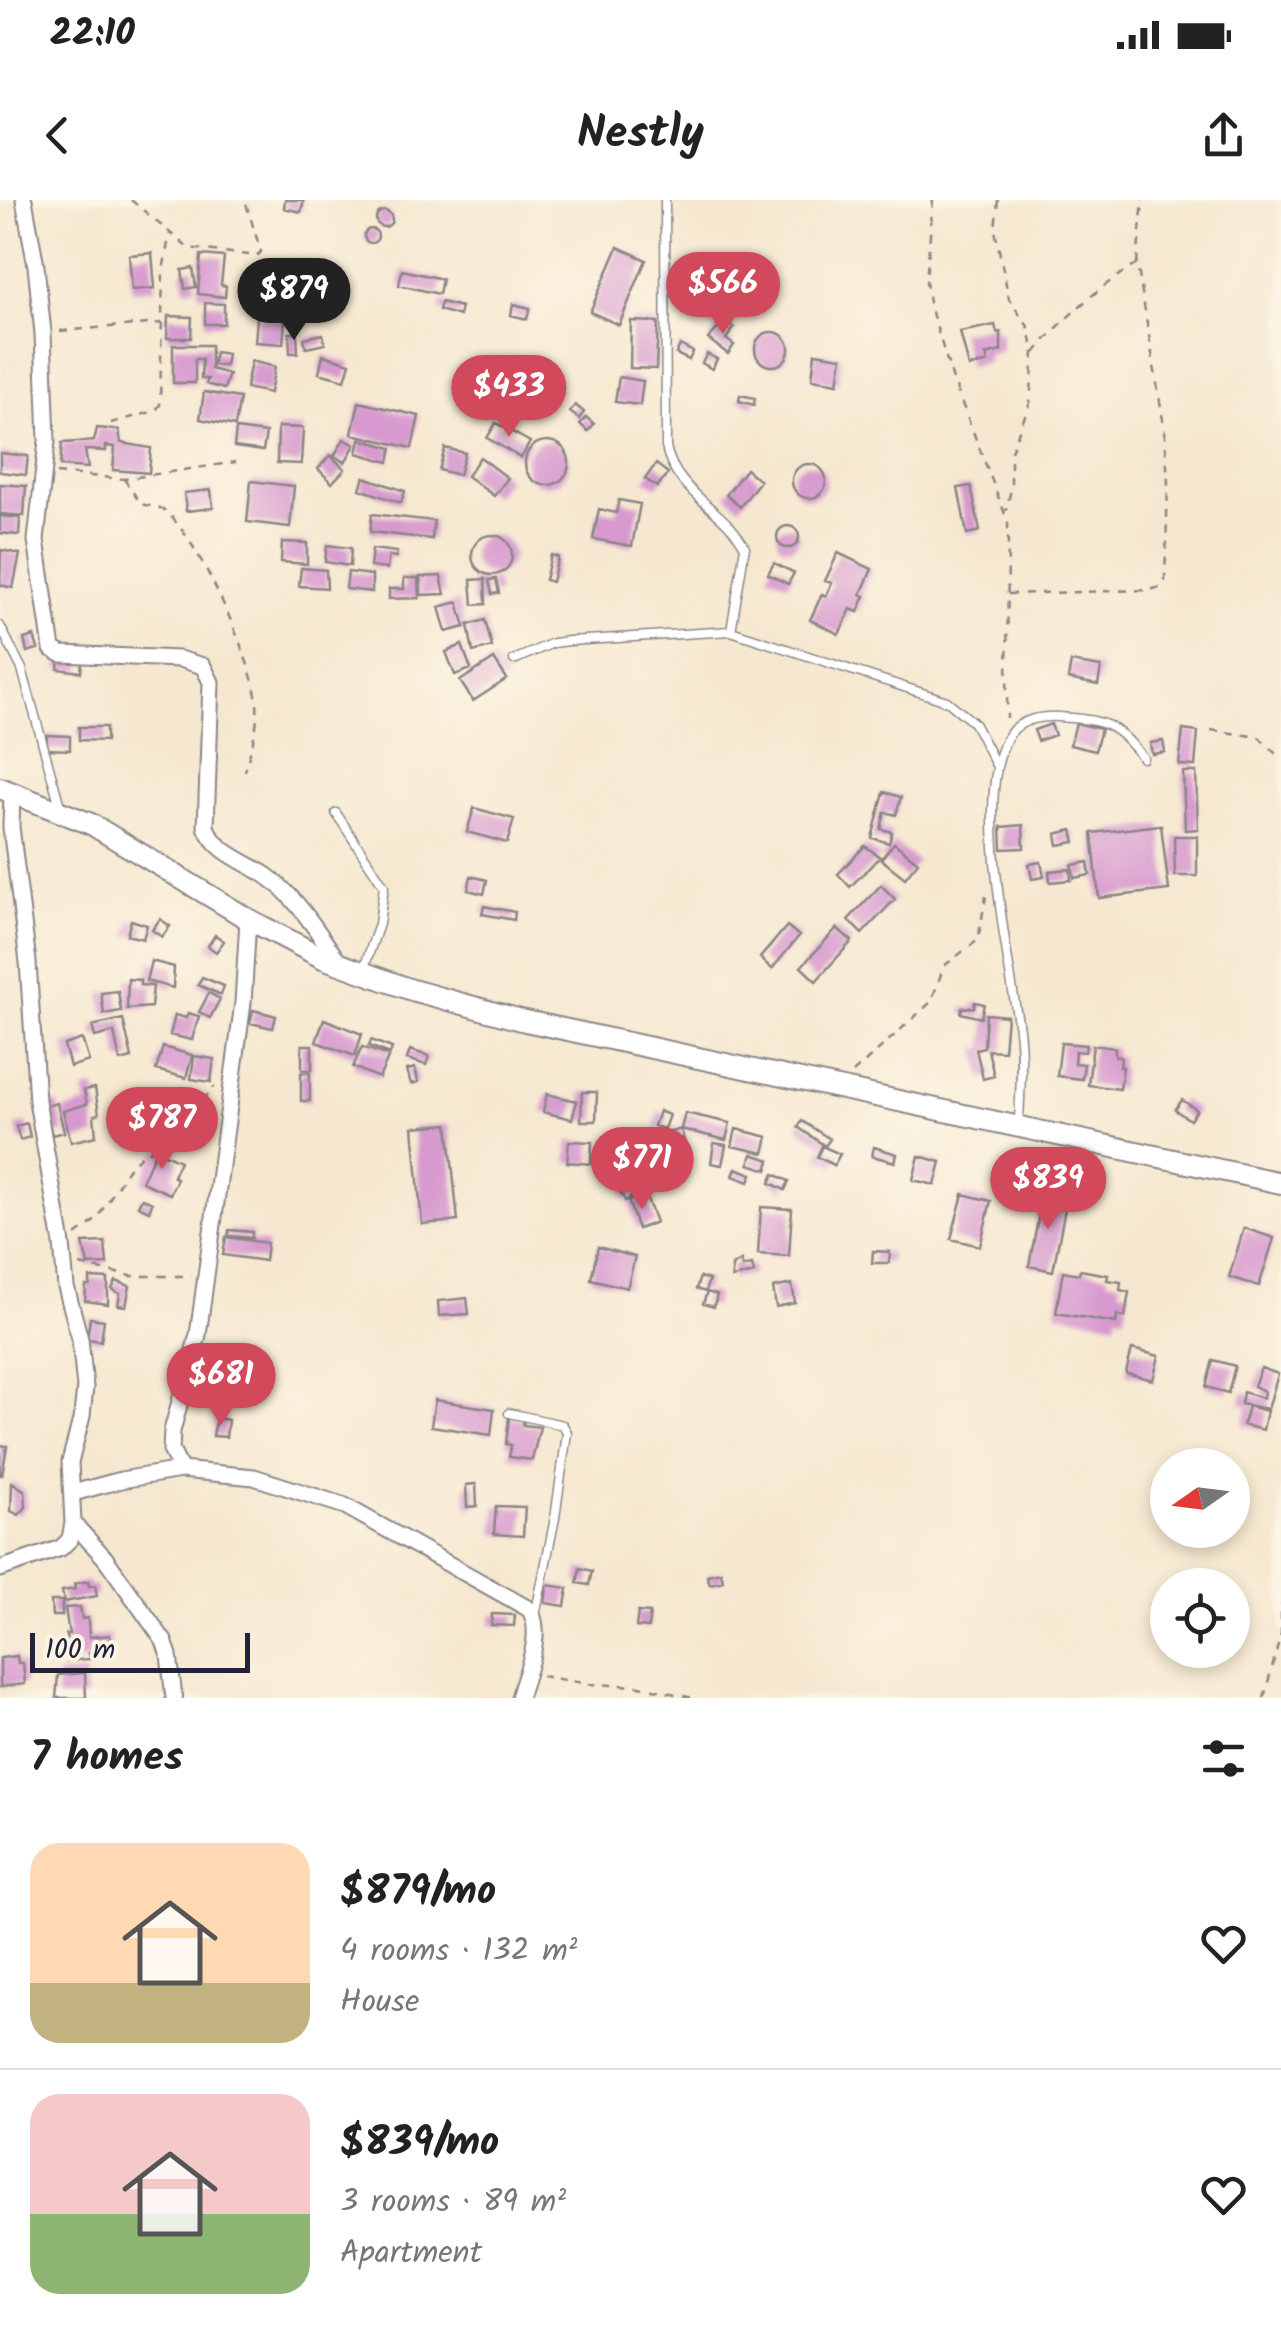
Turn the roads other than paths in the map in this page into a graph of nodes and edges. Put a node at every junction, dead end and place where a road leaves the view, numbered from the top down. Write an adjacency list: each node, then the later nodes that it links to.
1 (24, 200): 12 (street)
2 (666, 200): 4 (lane)
3 (0, 626): 9 (lane)
4 (730, 631): 5 (lane); 7 (lane)
5 (514, 660)
6 (1143, 758): 7 (lane)
7 (997, 767): 14 (lane)
8 (6, 790): 9 (main road); 18 (street)
9 (61, 810): 11 (main road)
10 (336, 813): 13 (lane)
11 (248, 919): 12 (main road); 17 (street)
12 (339, 962): 13 (main road)
13 (362, 973): 14 (main road)
14 (1018, 1127): 15 (main road)
15 (1281, 1184)
16 (509, 1413): 21 (lane)
17 (181, 1470): 18 (street); 21 (street)
18 (73, 1493): 19 (street)
19 (74, 1523): 20 (street); 22 (street)
20 (0, 1569)
21 (535, 1618): 23 (street)
22 (174, 1698)
23 (520, 1698)

